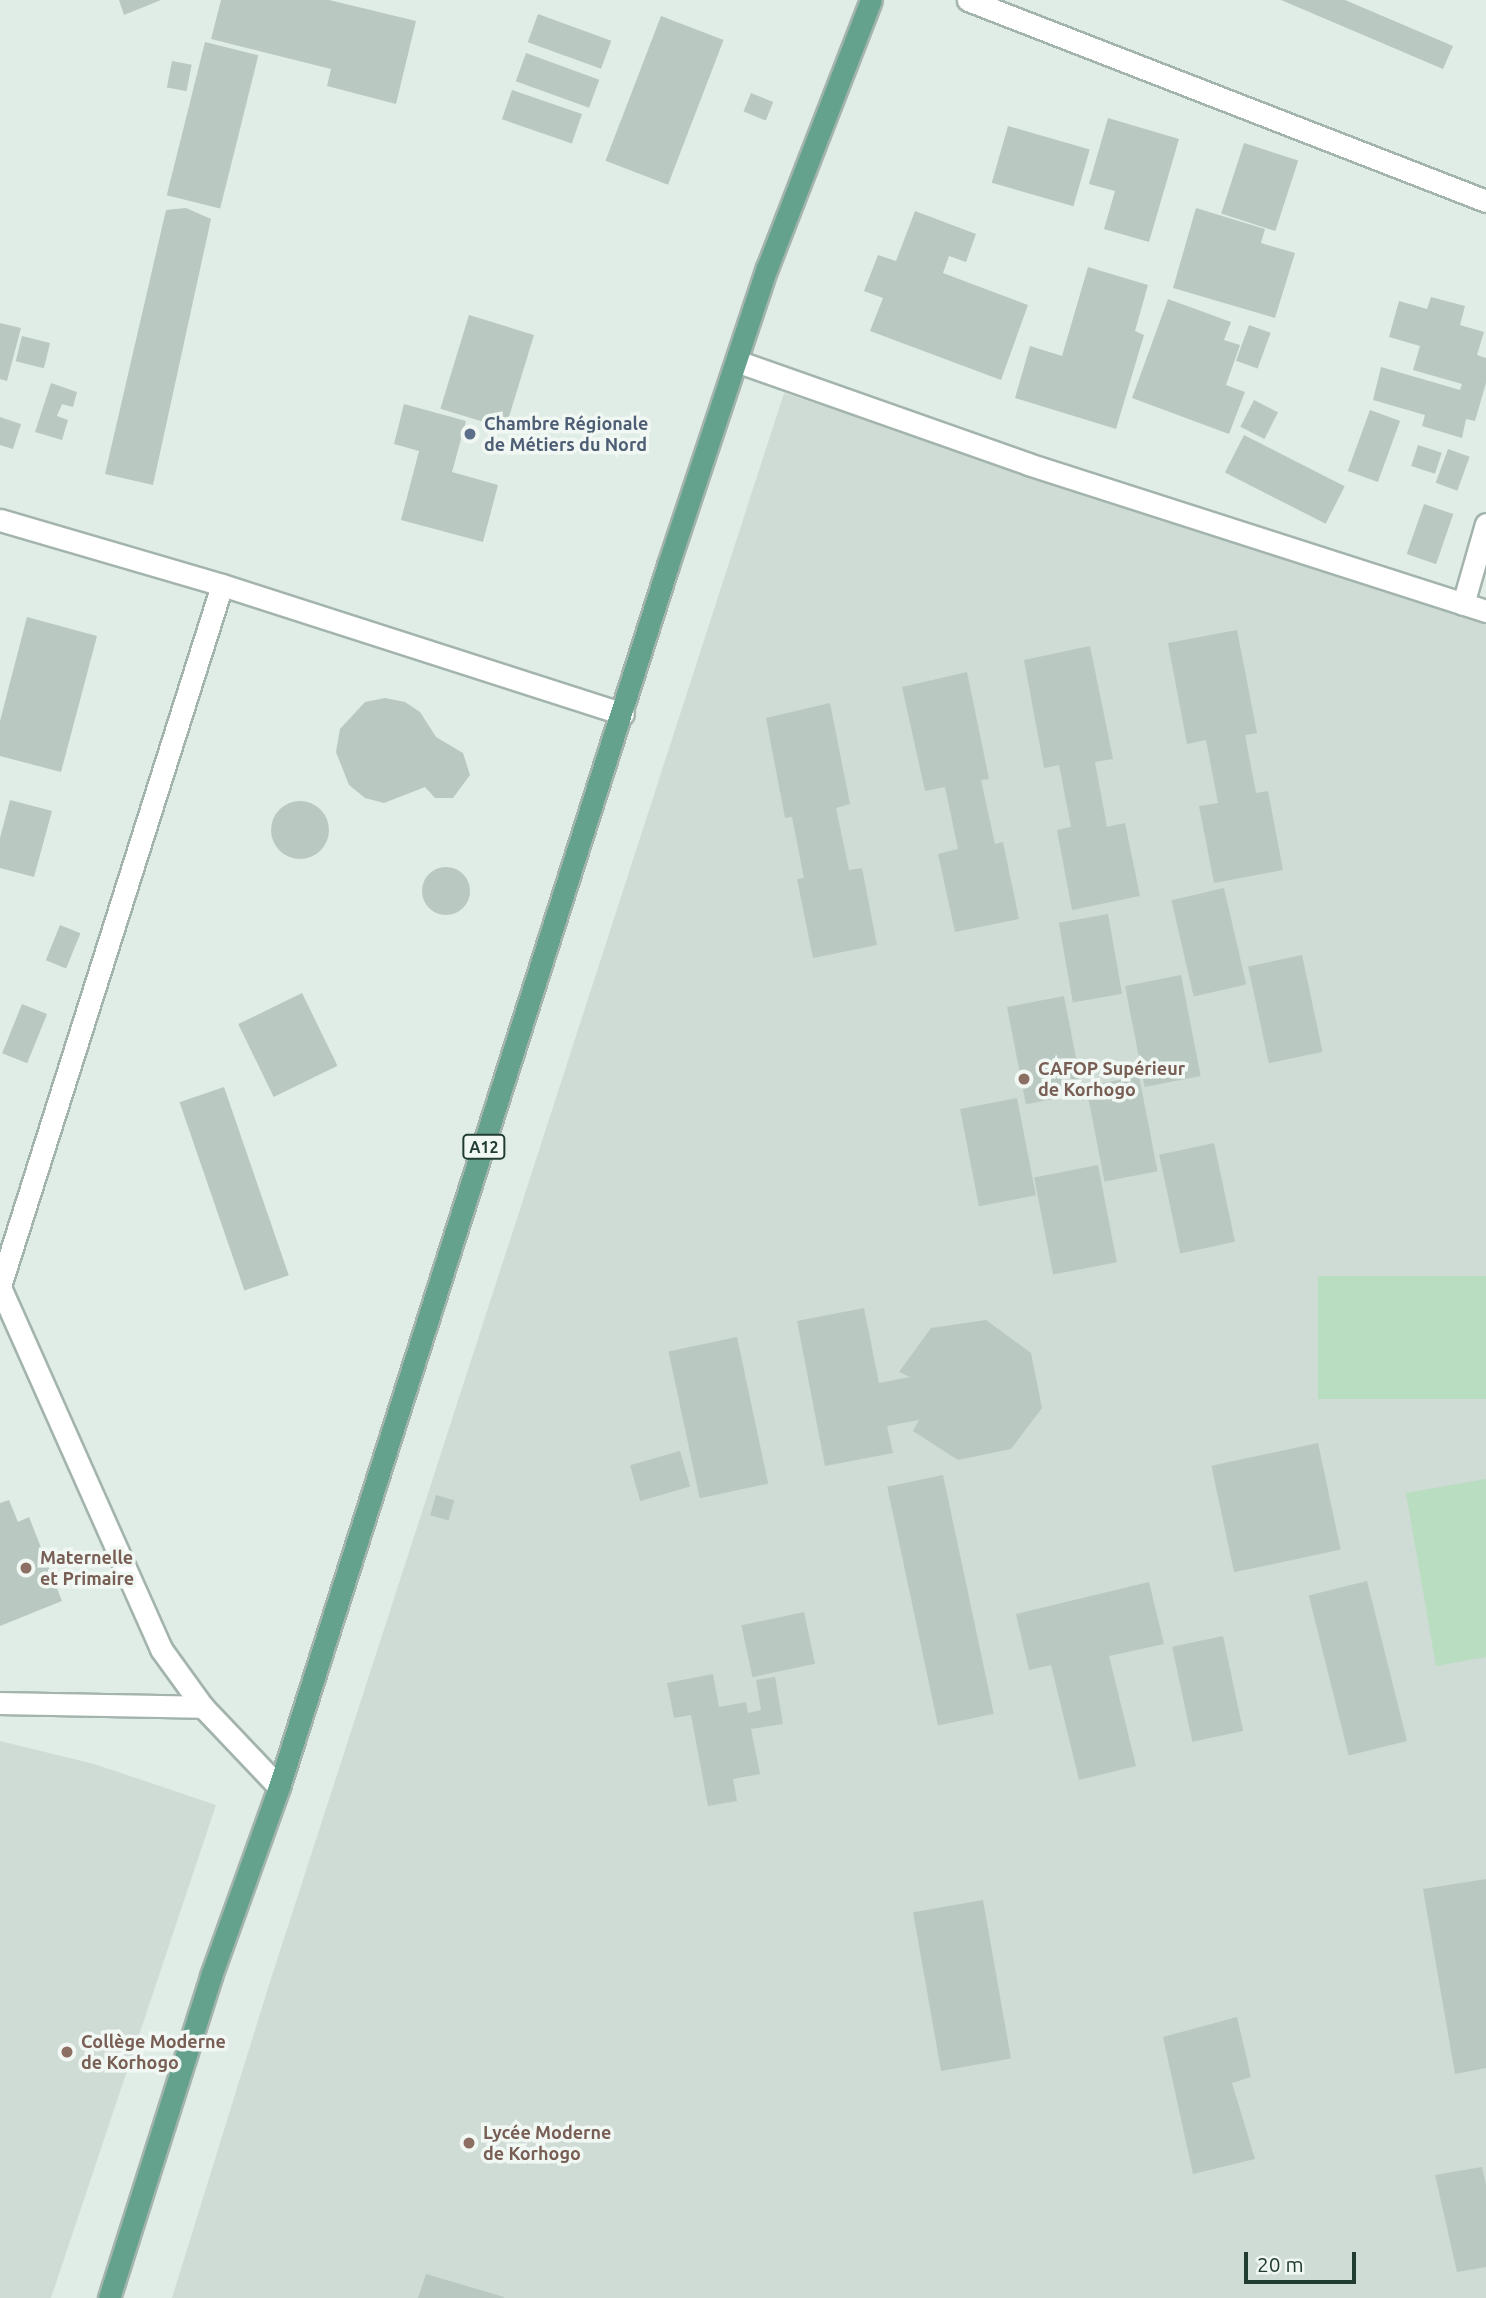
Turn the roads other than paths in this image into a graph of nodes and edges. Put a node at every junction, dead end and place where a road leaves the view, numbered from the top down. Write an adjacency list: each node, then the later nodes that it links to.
1 (871, 0): 4 (main road, A12)
2 (968, 0): 3 (street)
3 (1486, 201)
4 (739, 362): 8 (street); 10 (main road, A12)
5 (0, 520): 7 (street)
6 (1486, 524): 8 (street)
7 (222, 584): 10 (street); 11 (street)
8 (1463, 604): 9 (street)
9 (1486, 611)
10 (624, 714): 14 (main road, A12)
11 (0, 1286): 13 (street)
12 (0, 1703): 13 (street)
13 (202, 1707): 14 (street)
14 (279, 1787): 15 (main road, A12)
15 (109, 2298)

